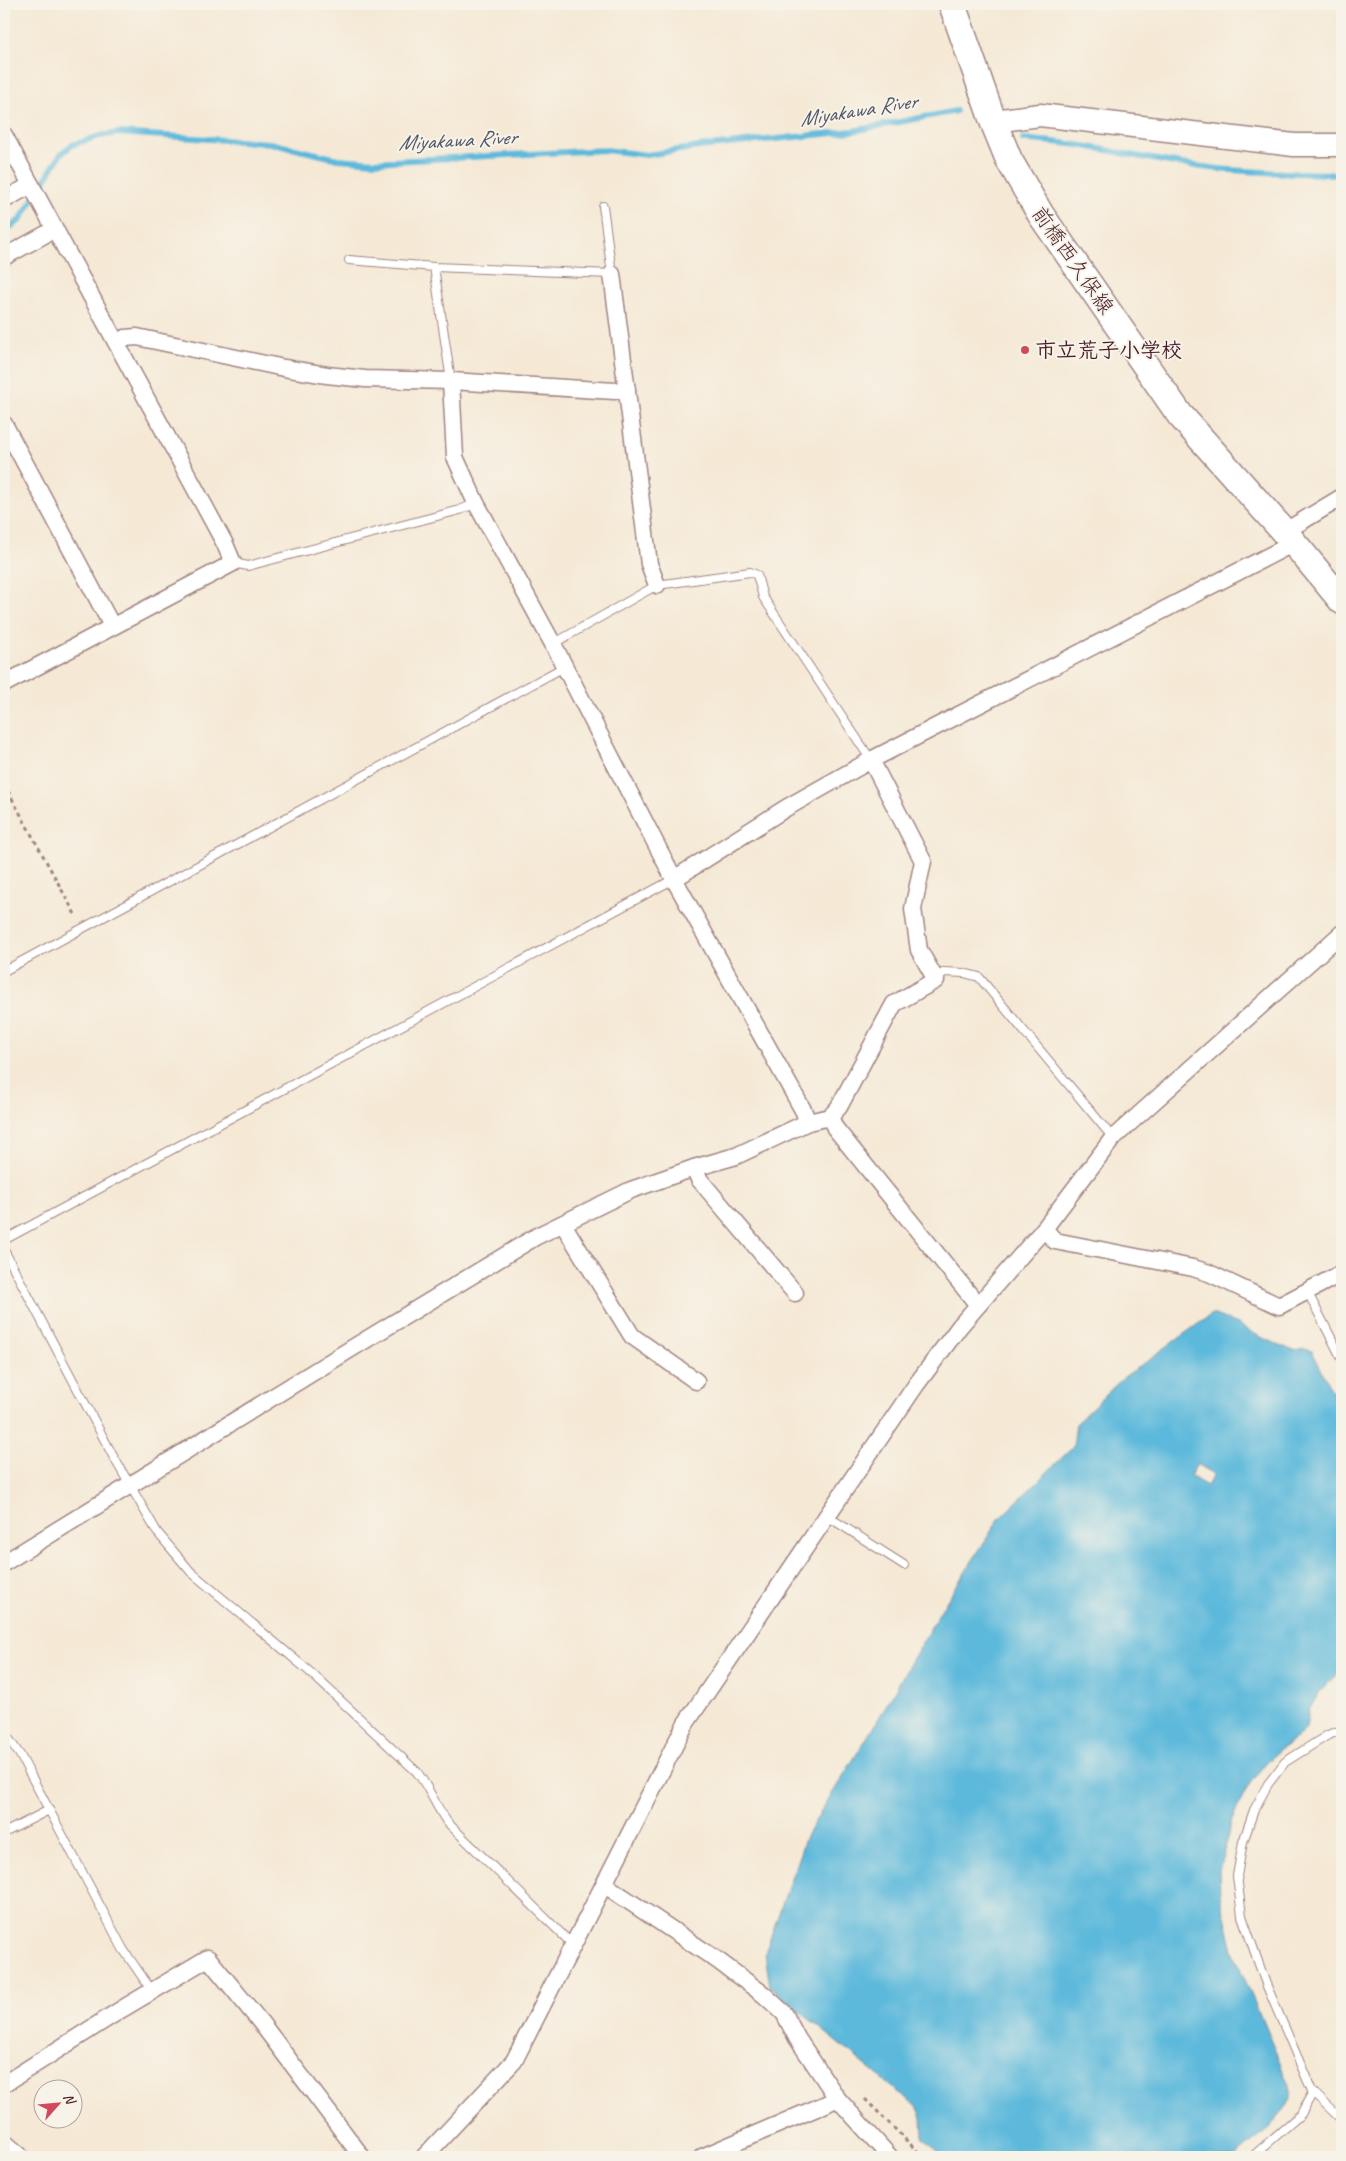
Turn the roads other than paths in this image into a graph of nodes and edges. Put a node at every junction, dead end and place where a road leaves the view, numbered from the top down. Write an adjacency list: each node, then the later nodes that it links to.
1 (952, 4): 2 (main road, 前橋西久保線)
2 (993, 121): 4 (street); 19 (main road, 前橋西久保線)
3 (4, 135): 5 (street)
4 (1342, 145)
5 (31, 185): 6 (street); 8 (street)
6 (4, 200)
7 (603, 206): 12 (lane)
8 (55, 229): 9 (street); 13 (street)
9 (4, 257)
10 (349, 260): 11 (lane)
11 (434, 267): 12 (lane); 14 (lane)
12 (612, 274): 15 (street)
13 (116, 342): 14 (street); 20 (street)
14 (451, 381): 15 (street); 18 (street)
15 (627, 389): 21 (street)
16 (4, 424): 23 (street)
17 (1342, 497): 19 (street)
18 (476, 503): 20 (lane); 24 (street)
19 (1289, 537): 22 (main road, 前橋西久保線); 27 (street)
20 (233, 563): 23 (street)
21 (658, 585): 24 (lane); 27 (lane)
22 (1342, 602)
23 (112, 626): 26 (street)
24 (553, 644): 25 (street)
25 (564, 667): 28 (street); 30 (lane)
26 (4, 684)
27 (871, 760): 28 (street); 31 (street)
28 (674, 879): 33 (street); 38 (lane)
29 (1342, 933): 34 (street)
30 (4, 971)
31 (936, 980): 32 (street); 34 (lane)
32 (830, 1117): 33 (street); 43 (street)
33 (808, 1122): 35 (street)
34 (1113, 1138): 37 (street)
35 (694, 1168): 36 (street); 42 (street)
36 (563, 1224): 45 (street); 46 (street)
37 (1044, 1229): 41 (street); 43 (street)
38 (4, 1240)
39 (4, 1250): 46 (lane)
40 (1342, 1273): 41 (street)
41 (1307, 1291): 44 (lane)
42 (795, 1293)
43 (978, 1305): 47 (street)
44 (1342, 1359)
45 (696, 1381)
46 (129, 1486): 48 (street); 55 (lane)
47 (827, 1516): 49 (lane); 54 (street)
48 (4, 1563)
49 (904, 1565)
50 (1342, 1730): 58 (lane)
51 (4, 1732): 52 (lane)
52 (48, 1810): 53 (lane); 56 (lane)
53 (4, 1833)
54 (605, 1885): 55 (street); 59 (street)
55 (573, 1945): 64 (street)
56 (152, 1991): 57 (street); 63 (street)
57 (4, 2084)
58 (1313, 2092): 60 (lane); 67 (lane)
59 (837, 2098): 65 (street); 66 (street)
60 (1342, 2120)
61 (4, 2146): 62 (street)
62 (17, 2157)
63 (362, 2157)
64 (424, 2157)
65 (702, 2157)
66 (890, 2157)
67 (1252, 2157)

